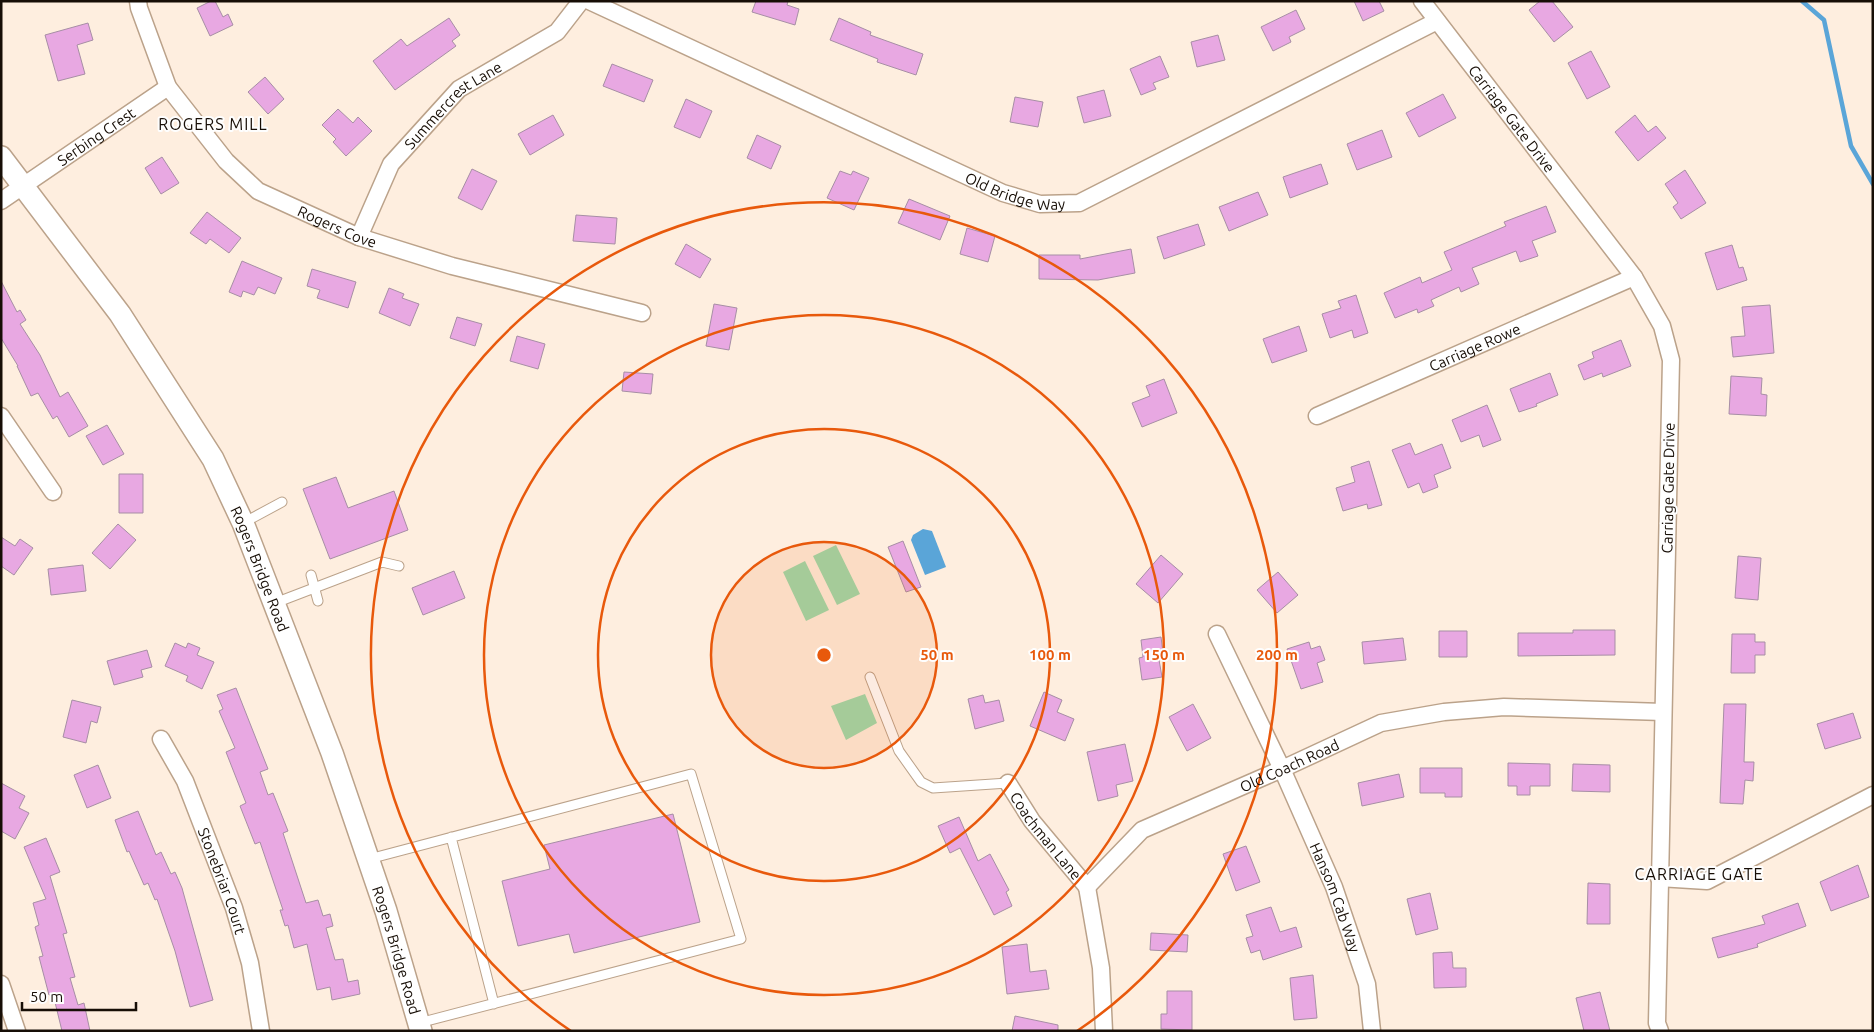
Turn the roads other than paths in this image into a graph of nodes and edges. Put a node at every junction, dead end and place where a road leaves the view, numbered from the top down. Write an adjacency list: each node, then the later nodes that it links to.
1 (138, 1): 6 (street, Rogers Cove)
2 (581, 1): 10 (street, Summercrest Lane)
3 (589, 1): 5 (street, Old Bridge Way)
4 (1422, 1): 5 (street)
5 (1437, 21): 11 (street, Carriage Gate Drive)
6 (168, 87): 8 (street, Serbing Crest); 10 (street, Rogers Cove)
7 (1, 157): 8 (street, Rogers Bridge Road)
8 (23, 186): 9 (street, Serbing Crest); 17 (street, Rogers Bridge Road)
9 (1, 201)
10 (359, 237): 12 (street, Rogers Cove)
11 (1634, 278): 13 (street, Carriage Rowe); 25 (street, Carriage Gate Drive)
12 (642, 314)
13 (1317, 416)
14 (1, 417): 15 (street)
15 (53, 492)
16 (282, 502): 17 (lane)
17 (243, 523): 22 (street, Rogers Bridge Road)
18 (399, 566): 20 (lane)
19 (311, 575): 20 (lane)
20 (315, 589): 21 (lane); 22 (lane)
21 (318, 601)
22 (275, 603): 31 (street, Rogers Bridge Road)
23 (1218, 634): 27 (street, Hansom Cab Way)
24 (870, 677): 28 (lane)
25 (1663, 712): 27 (street, Old Coach Road); 32 (street, Carriage Gate Drive)
26 (161, 739): 38 (street, Stonebriar Court)
27 (1282, 770): 33 (street, Old Coach Road); 40 (street, Hansom Cab Way)
28 (1008, 782): 33 (street, Coachman Lane)
29 (1873, 794): 32 (street)
30 (451, 837): 31 (lane); 35 (lane); 35 (lane)
31 (369, 859): 36 (street, Rogers Bridge Road)
32 (1660, 878): 41 (street, Carriage Gate Drive)
33 (1087, 887): 39 (street)
34 (1, 984): 37 (street)
35 (494, 1004): 36 (lane)
36 (420, 1027)
37 (17, 1031)
38 (261, 1031)
39 (1104, 1031)
40 (1372, 1031)
41 (1660, 1031)

